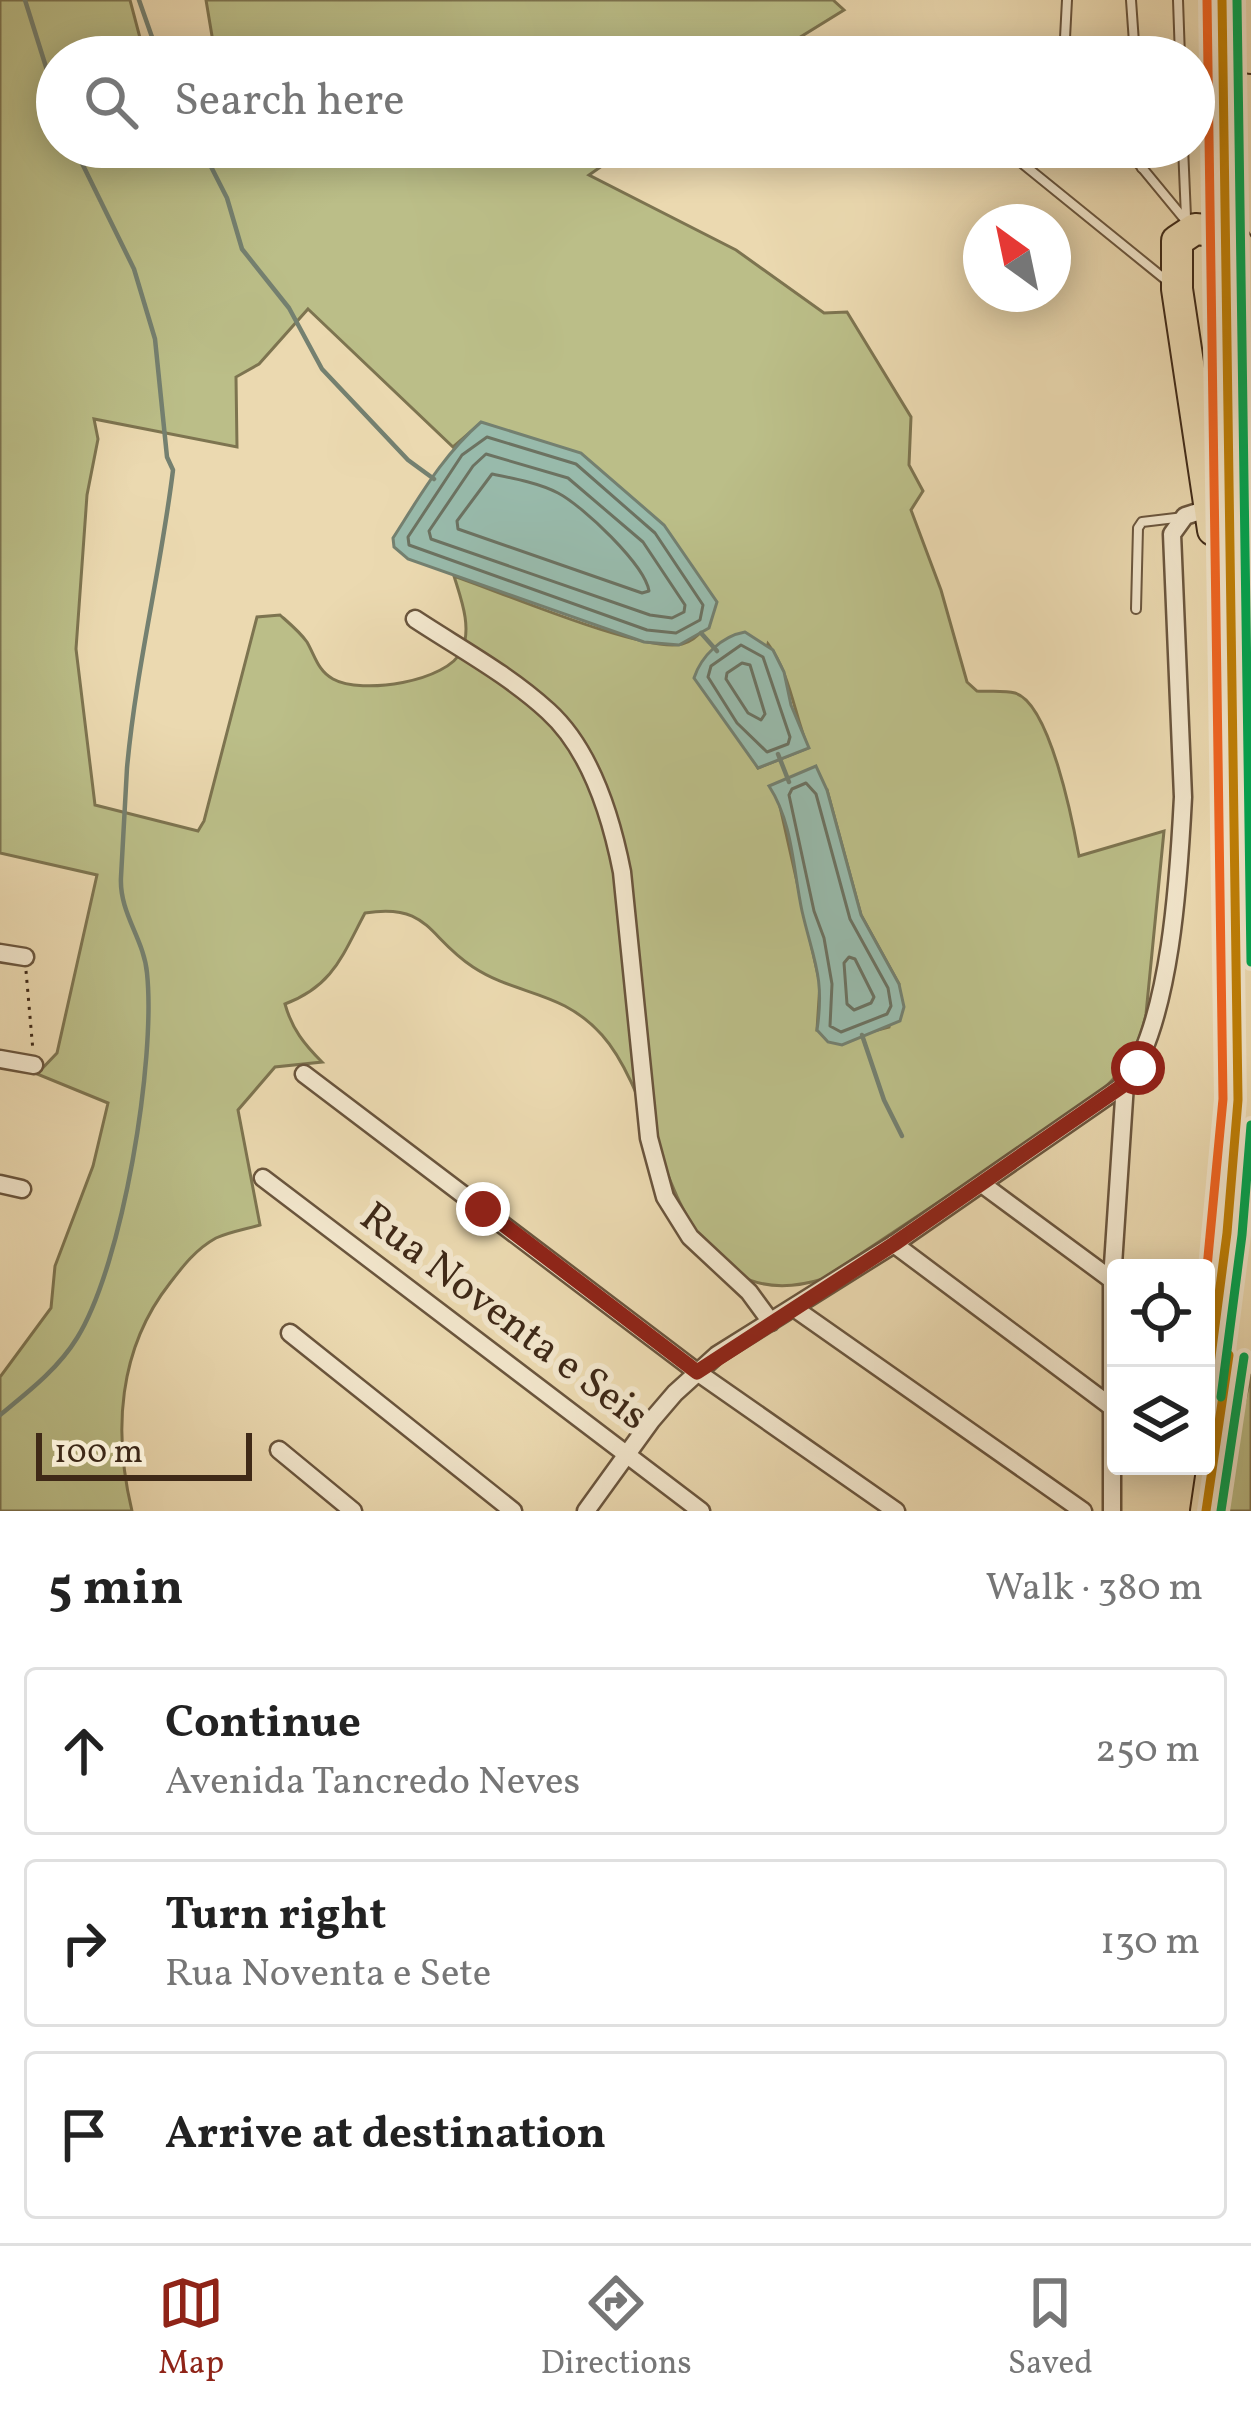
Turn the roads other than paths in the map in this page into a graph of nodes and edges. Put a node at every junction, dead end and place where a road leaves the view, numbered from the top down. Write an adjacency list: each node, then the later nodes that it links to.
1 (1067, 0): 6 (lane)
2 (1131, 0): 7 (lane)
3 (1178, 0): 8 (lane)
4 (1222, 0): 14 (highway)
5 (1250, 0): 9 (highway)
6 (1065, 36)
7 (1134, 36)
8 (1179, 36)
9 (1251, 58)
10 (1028, 168): 17 (lane)
11 (1142, 168): 13 (lane)
12 (1184, 168): 13 (lane)
13 (1186, 227): 14 (highway); 17 (highway)
14 (1225, 229): 16 (highway); 21 (highway)
15 (1251, 260): 16 (highway)
16 (1250, 286): 18 (highway)
17 (1177, 289): 20 (highway)
18 (1248, 418): 19 (highway)
19 (1249, 470): 21 (highway)
20 (1197, 512): 21 (highway); 23 (lane); 31 (street)
21 (1246, 566): 22 (highway); 25 (highway)
22 (1251, 603)
23 (1136, 609)
24 (415, 619): 41 (street)
25 (1241, 888): 43 (highway)
26 (0, 953): 27 (street)
27 (25, 957)
28 (0, 1059): 29 (street)
29 (34, 1065)
30 (304, 1074): 44 (street)
31 (1125, 1084): 35 (street); 38 (street)
32 (1251, 1173): 58 (highway)
33 (263, 1178): 47 (street, Rua Noventa e Seis)
34 (0, 1184): 36 (street)
35 (982, 1184): 37 (street); 39 (street)
36 (22, 1190)
37 (894, 1244): 40 (street); 45 (street)
38 (1113, 1259)
39 (1107, 1276)
40 (794, 1308): 41 (street); 55 (street)
41 (771, 1322): 44 (street)
42 (290, 1333): 51 (street)
43 (1210, 1367)
44 (697, 1372): 47 (street); 54 (street)
45 (1107, 1403)
46 (279, 1450): 50 (street)
47 (624, 1456): 52 (street); 53 (street, Rua Noventa e Seis)
48 (1113, 1475): 56 (street)
49 (1196, 1475): 57 (highway)
50 (353, 1511)
51 (513, 1511)
52 (586, 1511)
53 (701, 1511)
54 (896, 1511)
55 (1083, 1511)
56 (1112, 1511)
57 (1191, 1511)
58 (1206, 1511)

